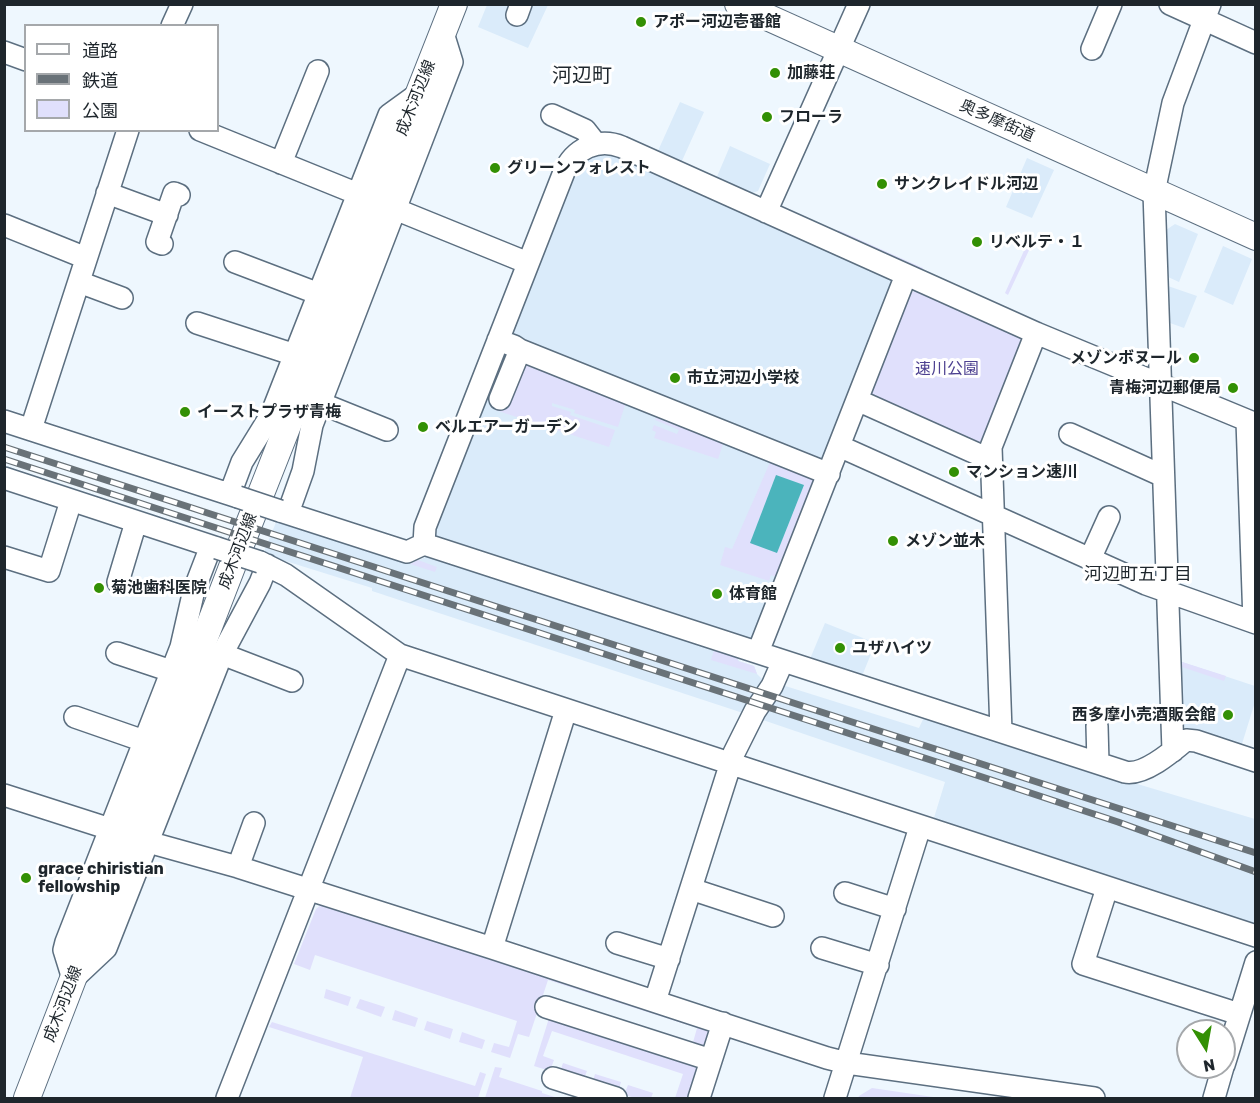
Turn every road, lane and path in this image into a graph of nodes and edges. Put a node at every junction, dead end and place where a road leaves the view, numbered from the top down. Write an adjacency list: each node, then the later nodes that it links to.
1 (182, 4): 8 (street)
2 (454, 4): 9 (main road, 成木河辺線)
3 (738, 4): 12 (main road, 奥多摩街道)
4 (859, 4): 12 (street)
5 (1111, 4): 11 (street)
6 (1170, 4): 7 (street)
7 (1208, 12): 10 (street); 22 (street)
8 (173, 24)
9 (443, 33): 16 (main road, 成木河辺線); 26 (street)
10 (1256, 43)
11 (1092, 49)
12 (838, 50): 22 (main road, 奥多摩街道); 27 (street)
13 (4, 52): 14 (street)
14 (24, 59)
15 (318, 71): 21 (street)
16 (418, 94): 24 (street); 107 (main road, 成木河辺線)
17 (552, 115): 20 (street)
18 (127, 132): 23 (street)
19 (205, 132): 21 (street)
20 (596, 144): 27 (street); 34 (street)
21 (281, 163): 24 (street)
22 (1154, 192): 30 (main road, 奥多摩街道); 44 (street)
23 (107, 193): 28 (street); 32 (street)
24 (358, 194): 37 (street)
25 (179, 195): 28 (street)
26 (395, 210): 34 (street); 46 (street)
27 (766, 212): 35 (street)
28 (167, 215): 31 (street)
29 (4, 225): 32 (street)
30 (1256, 237)
31 (162, 244)
32 (86, 258): 36 (street)
33 (235, 262): 37 (street)
34 (528, 263): 41 (street)
35 (906, 275): 40 (street); 47 (street)
36 (79, 282): 38 (street); 50 (street)
37 (319, 294): 43 (street)
38 (122, 298)
39 (197, 323): 43 (street)
40 (1036, 333): 44 (street); 54 (street)
41 (498, 340): 42 (street); 64 (street)
42 (520, 350): 45 (street); 55 (street)
43 (295, 355): 58 (street)
44 (1160, 384): 49 (street); 56 (street)
45 (500, 399)
46 (320, 403): 51 (street); 60 (street)
47 (857, 403): 53 (street); 54 (street)
48 (4, 421): 50 (street)
49 (1251, 422): 71 (street)
50 (31, 429): 58 (street)
51 (387, 430)
52 (1070, 434): 56 (street)
53 (839, 446): 55 (street); 61 (street)
54 (991, 460): 61 (street)
55 (828, 474): 72 (street)
56 (1163, 476): 70 (street)
57 (5, 482): 59 (street)
58 (234, 495): 60 (street, bridge)
59 (71, 501): 63 (street); 66 (street)
60 (284, 512): 64 (street)
61 (993, 515): 67 (street); 82 (street)
62 (1109, 517): 67 (street)
63 (136, 522): 65 (street); 69 (street)
64 (424, 544): 72 (street)
65 (214, 547): 68 (street, bridge); 77 (street)
66 (4, 557)
67 (1090, 559): 70 (street)
68 (264, 563): 74 (street); 75 (street)
69 (118, 582)
70 (1167, 592): 71 (street); 84 (street)
71 (1255, 622)
72 (758, 652): 76 (street)
73 (117, 653): 77 (street)
74 (222, 654): 78 (street); 92 (street)
75 (400, 655): 79 (street); 96 (street)
76 (783, 660): 82 (street); 87 (street)
77 (171, 671): 83 (street)
78 (292, 681)
79 (566, 710): 87 (street); 102 (street)
80 (75, 717): 83 (street)
81 (1097, 726): 86 (street)
82 (1001, 731): 86 (street)
83 (144, 741): 91 (street)
84 (1173, 751): 85 (street); 86 (street)
85 (1256, 761)
86 (1098, 763)
87 (731, 764): 90 (street); 95 (street)
88 (4, 795): 91 (street)
89 (254, 823): 93 (street)
90 (920, 827): 94 (street); 98 (street)
91 (110, 829): 107 (street)
92 (148, 842): 93 (street); 107 (street)
93 (238, 867): 96 (street)
94 (1107, 888): 100 (street); 110 (street)
95 (691, 889): 99 (street); 104 (street)
96 (308, 890): 102 (street); 119 (street)
97 (844, 893): 98 (street)
98 (895, 909): 106 (street)
99 (773, 916)
100 (1256, 936)
101 (617, 943): 104 (street)
102 (492, 948): 108 (street)
103 (822, 948): 106 (street)
104 (669, 959): 108 (street)
105 (1256, 962): 110 (street)
106 (878, 965): 114 (street)
107 (73, 979): 118 (main road, 成木河辺線)
108 (655, 1001): 111 (street)
109 (546, 1007): 113 (street)
110 (1239, 1014): 112 (street)
111 (723, 1023): 113 (street); 114 (street)
112 (1236, 1024)
113 (711, 1060): 121 (street)
114 (847, 1063): 122 (street); 123 (street)
115 (553, 1078): 117 (street)
116 (1220, 1079): 124 (street)
117 (578, 1093): 120 (street)
118 (27, 1098)
119 (226, 1098)
120 (616, 1098)
121 (699, 1098)
122 (835, 1098)
123 (1094, 1098)
124 (1214, 1098)

